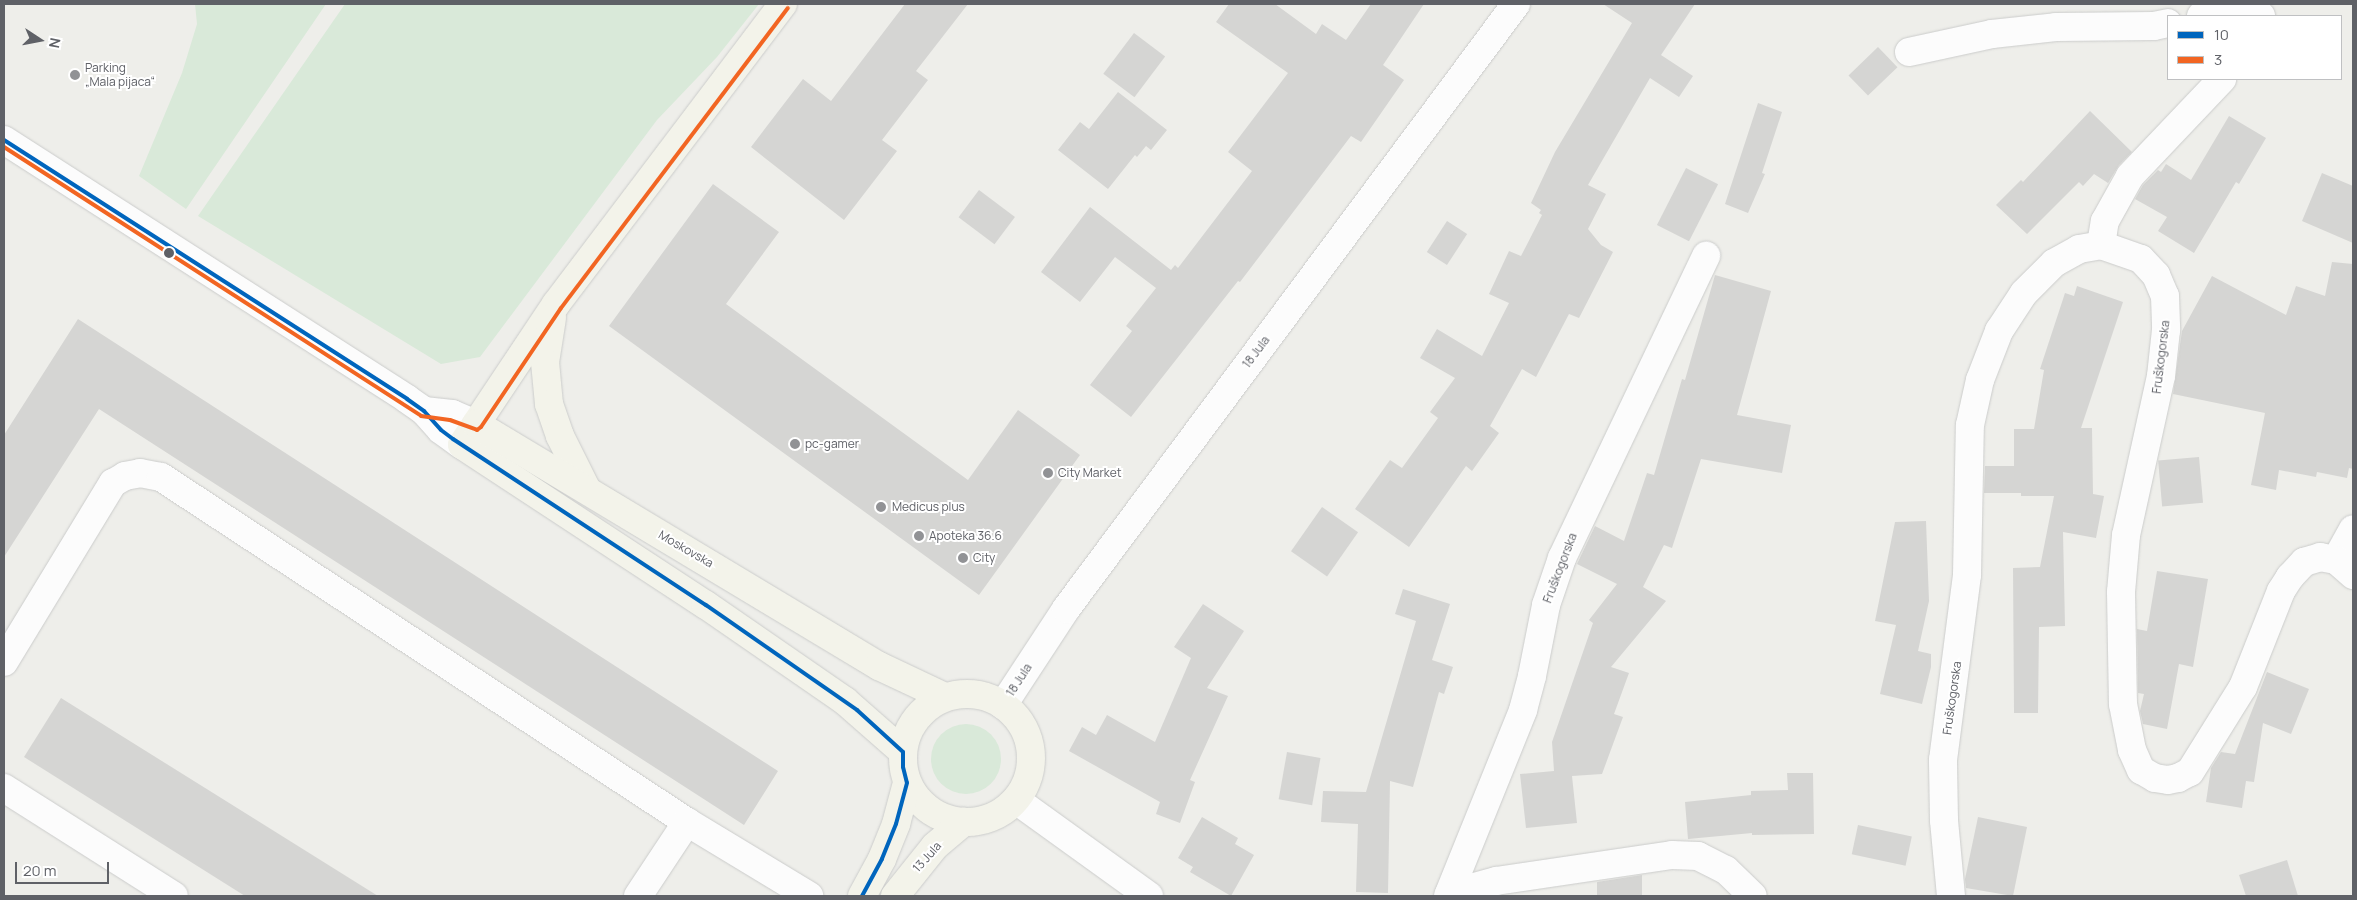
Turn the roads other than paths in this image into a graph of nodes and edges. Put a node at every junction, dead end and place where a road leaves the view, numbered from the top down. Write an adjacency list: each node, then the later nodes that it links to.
1 (783, 4): 11 (main road)
2 (1516, 4): 18 (street, 18 Jula)
3 (2206, 15): 4 (street)
4 (2258, 15)
5 (2167, 23): 6 (street)
6 (1910, 52)
7 (2221, 80): 9 (street)
8 (4, 140): 12 (street, Moskovska)
9 (2101, 245): 15 (street, Fruškogorska); 33 (street, Fruškogorska)
10 (1706, 256): 25 (street, Fruškogorska)
11 (556, 304): 12 (main road); 13 (main road)
12 (469, 434): 13 (main road, Moskovska); 19 (main road, Moskovska)
13 (587, 490): 17 (main road, Moskovska)
14 (2353, 530): 15 (street)
15 (2345, 567)
16 (4, 662): 23 (street)
17 (945, 698): 18 (main road); 19 (main road)
18 (1003, 705): 22 (main road)
19 (903, 752): 20 (main road)
20 (907, 783): 24 (main road); 29 (main road)
21 (4, 788): 26 (street)
22 (1016, 800): 24 (main road); 31 (street)
23 (687, 822): 27 (street); 28 (street)
24 (964, 822): 30 (main road, 13 Jula)
25 (1449, 895): 32 (street, Fruškogorska)
26 (174, 896)
27 (638, 896)
28 (809, 896)
29 (862, 896)
30 (895, 896)
31 (1149, 896)
32 (1753, 896)
33 (1951, 896)

